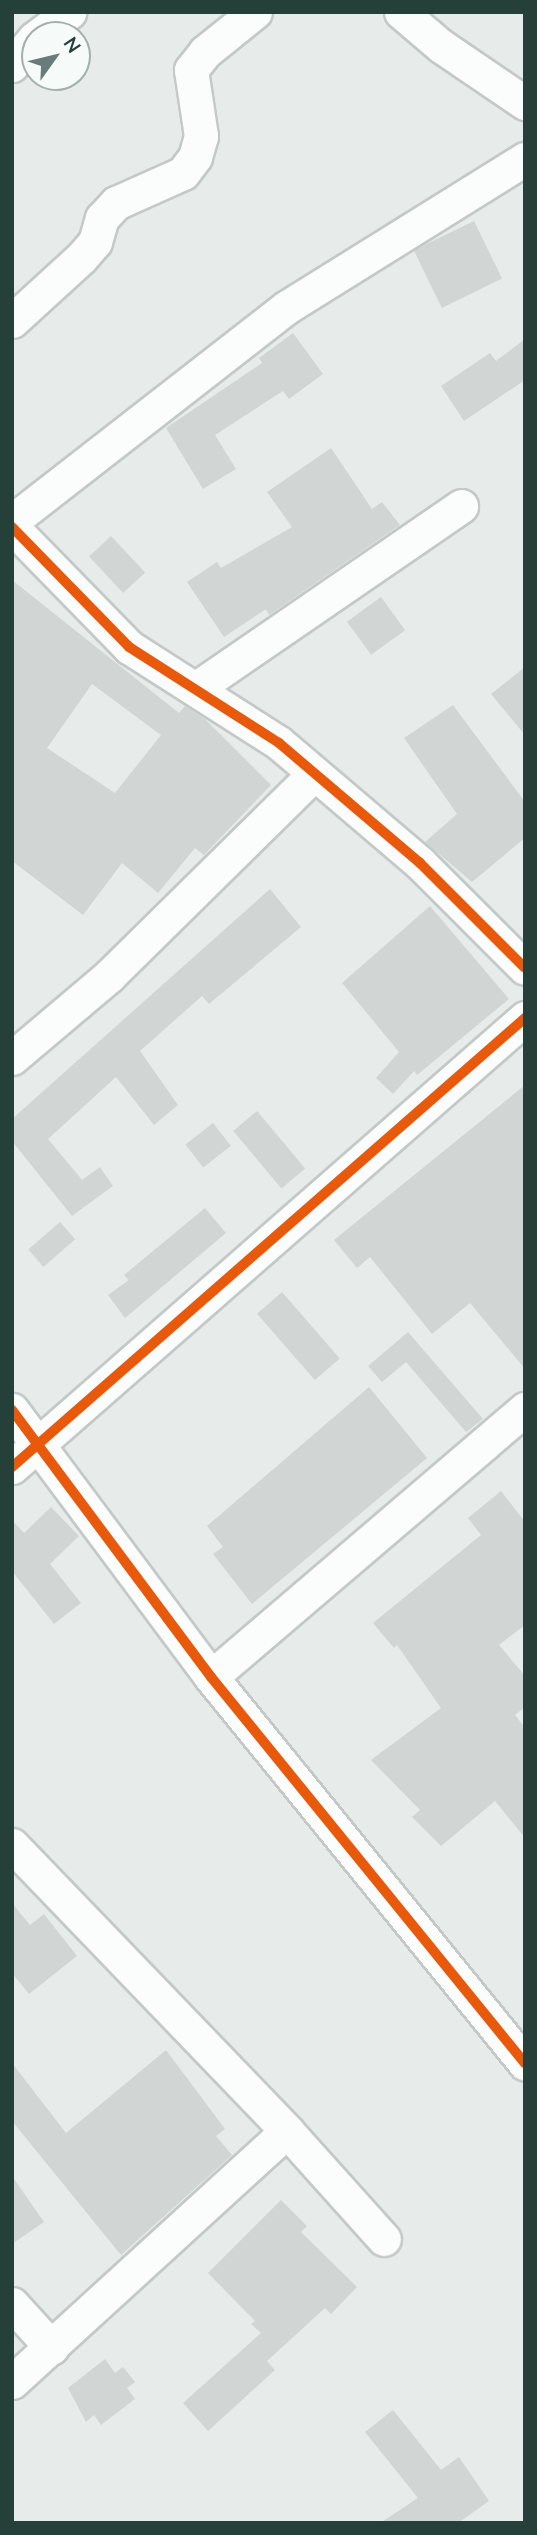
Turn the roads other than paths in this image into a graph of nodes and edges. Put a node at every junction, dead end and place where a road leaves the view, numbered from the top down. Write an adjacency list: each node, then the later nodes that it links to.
1 (255, 12): 5 (street)
2 (401, 12): 3 (street)
3 (525, 103)
4 (525, 159): 7 (street)
5 (12, 321)
6 (461, 506): 9 (street)
7 (12, 522)
8 (12, 527): 9 (street)
9 (195, 690): 10 (street)
10 (314, 774): 11 (street); 13 (street)
11 (525, 968)
12 (525, 1018): 16 (street)
13 (12, 1058)
14 (525, 1409): 18 (street)
15 (12, 1410): 16 (street)
16 (38, 1446): 17 (street); 18 (street)
17 (12, 1468)
18 (211, 1677): 20 (street)
19 (12, 1845): 21 (street)
20 (525, 2063)
21 (287, 2131): 22 (street); 24 (street)
22 (384, 2239)
23 (12, 2304): 24 (street)
24 (51, 2348): 25 (street)
25 (12, 2382)

